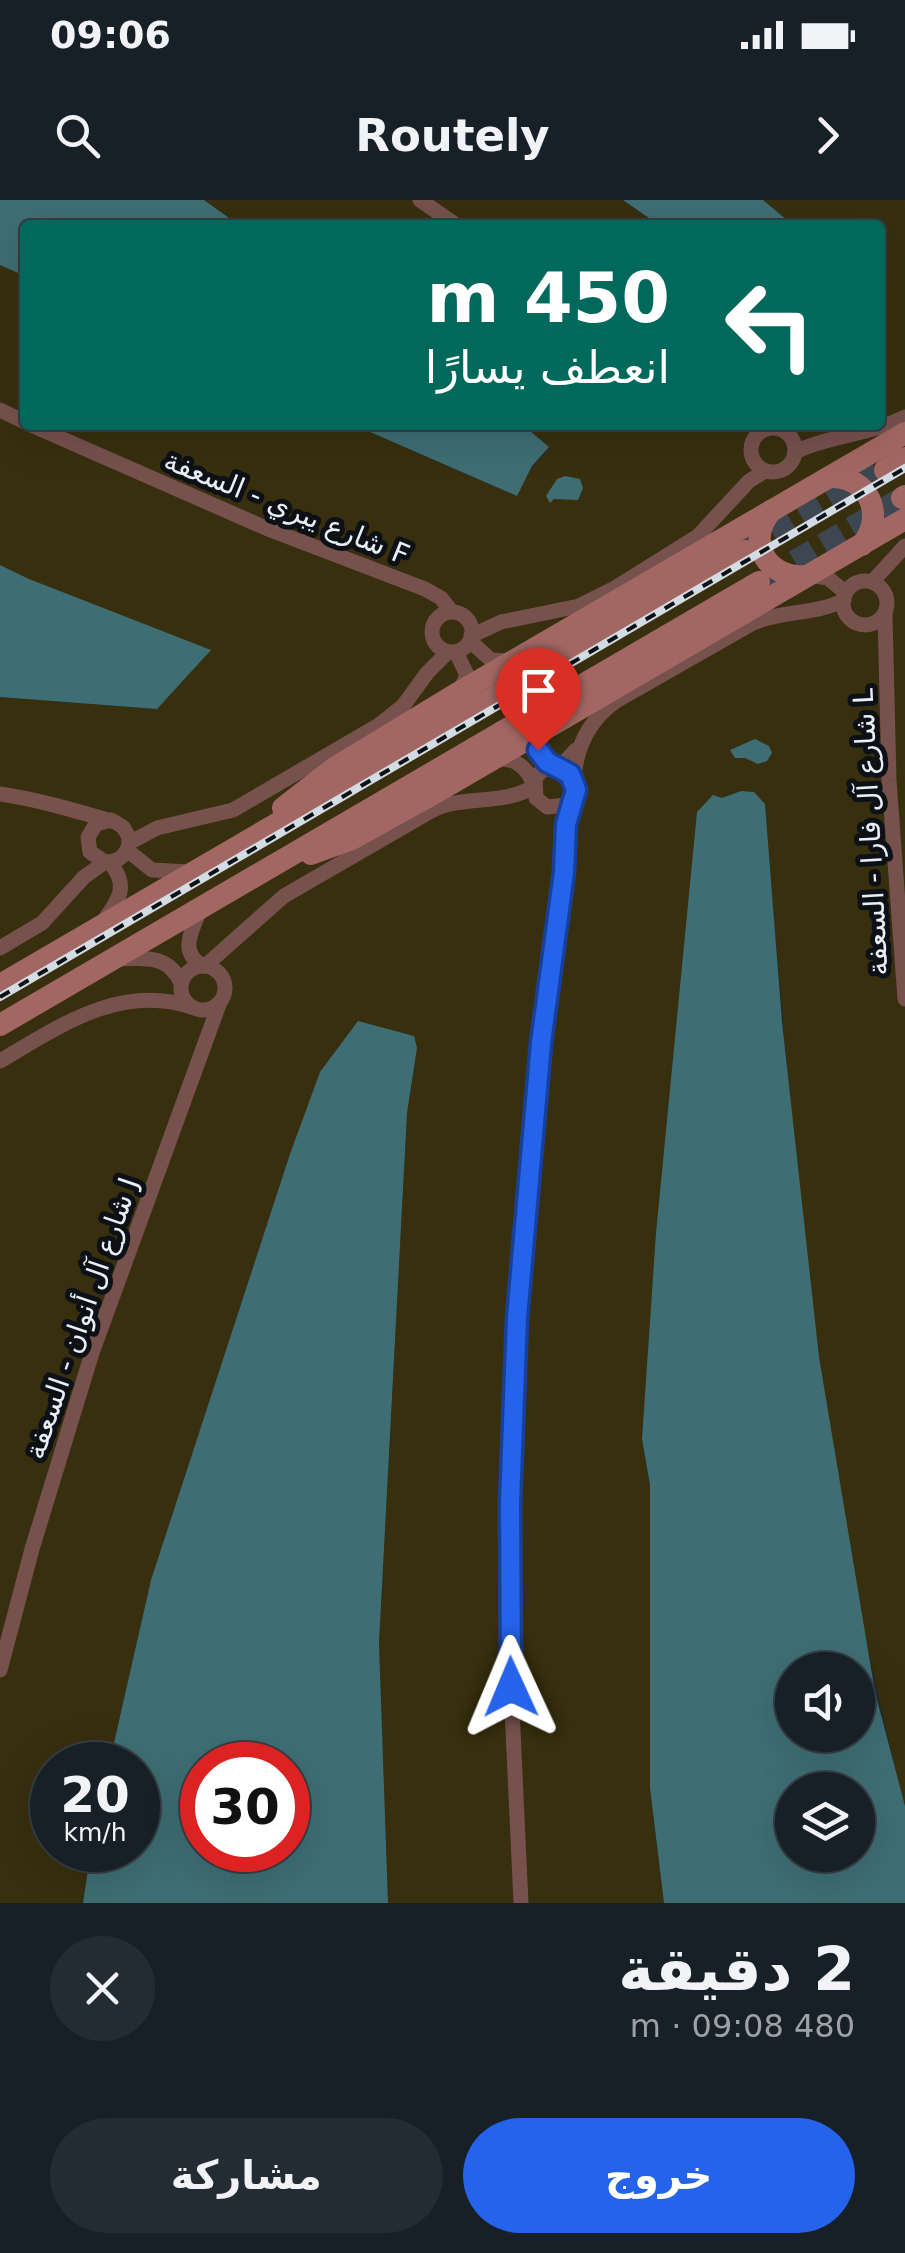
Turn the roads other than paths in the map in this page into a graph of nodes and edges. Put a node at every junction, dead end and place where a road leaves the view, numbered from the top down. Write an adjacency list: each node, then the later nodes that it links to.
1 (420, 200): 2 (street)
2 (449, 220)
3 (42, 430): 22 (street, شارع يبري - السعفة F)
4 (780, 430): 8 (street); 9 (street)
5 (875, 430): 8 (street)
6 (754, 431): 10 (street)
7 (905, 433): 12 (main road)
8 (826, 440): 9 (street)
9 (794, 454): 11 (street); 12 (street)
10 (752, 457): 11 (street); 13 (street)
11 (767, 472): 13 (street); 15 (street)
12 (830, 477): 15 (main road); 16 (main road)
13 (740, 491): 30 (street)
14 (904, 504): 16 (main road)
15 (773, 509): 19 (main road); 34 (main road)
16 (862, 544): 19 (main road); 21 (street)
17 (901, 551): 21 (street); 23 (street)
18 (745, 552): 51 (main road)
19 (805, 576): 24 (street); 38 (main road)
20 (759, 582): 55 (main road)
21 (869, 582): 23 (street); 24 (street)
22 (416, 586): 27 (street, شارع يبري - السعفة F); 29 (street, شارع يبري - السعفة F)
23 (886, 595): 26 (street)
24 (845, 597): 25 (street); 28 (street)
25 (815, 610): 28 (street); 39 (street)
26 (885, 613): 31 (street); 35 (street, شارع آل فارا - السعفة L)
27 (459, 615): 29 (street); 30 (street); 33 (street)
28 (848, 617): 31 (street)
29 (435, 620): 32 (street)
30 (512, 620): 33 (street)
31 (864, 626): 35 (street, شارع آل فارا - السعفة L)
32 (433, 639): 33 (street); 36 (street)
33 (462, 645): 34 (street); 36 (street); 37 (street)
34 (526, 655): 37 (main road)
35 (886, 661): 68 (street, شارع آل فارا - السعفة L)
36 (421, 681): 50 (street)
37 (458, 693): 51 (main road)
38 (536, 734): 40 (main road); 41 (street)
39 (581, 744): 41 (street); 42 (street)
40 (494, 759): 43 (street); 55 (main road)
41 (556, 766): 42 (street); 43 (street)
42 (574, 779): 46 (street)
43 (533, 786): 45 (street); 47 (street)
44 (0, 794): 48 (street)
45 (505, 798): 47 (street); 61 (street)
46 (571, 801): 47 (street); 54 (street)
47 (546, 806): 54 (street)
48 (69, 808): 49 (street); 52 (street)
49 (115, 822): 50 (street); 52 (street); 53 (street)
50 (157, 828): 53 (street)
51 (257, 836): 57 (main road)
52 (89, 840): 56 (street); 58 (street)
53 (128, 846): 56 (street); 57 (street)
54 (566, 846): 76 (street)
55 (288, 857): 59 (main road)
56 (107, 862): 58 (street); 60 (street)
57 (195, 872): 60 (main road)
58 (72, 890): 62 (street)
59 (200, 910): 63 (main road); 64 (street)
60 (98, 928): 66 (main road)
61 (236, 941): 64 (street); 65 (street)
62 (0, 948)
63 (116, 960): 67 (street); 72 (main road)
64 (204, 966): 65 (street); 67 (street)
65 (224, 980): 70 (street)
66 (0, 985)
67 (181, 985): 69 (street); 71 (street)
68 (905, 999)
69 (150, 1000): 71 (street); 74 (street)
70 (220, 1002): 71 (street); 73 (street, شارع آل أنوان - السعفة J)
71 (193, 1008): 73 (street)
72 (0, 1025)
73 (205, 1044): 75 (street, شارع آل أنوان - السعفة J)
74 (0, 1062)
75 (0, 1670)
76 (522, 1903)

